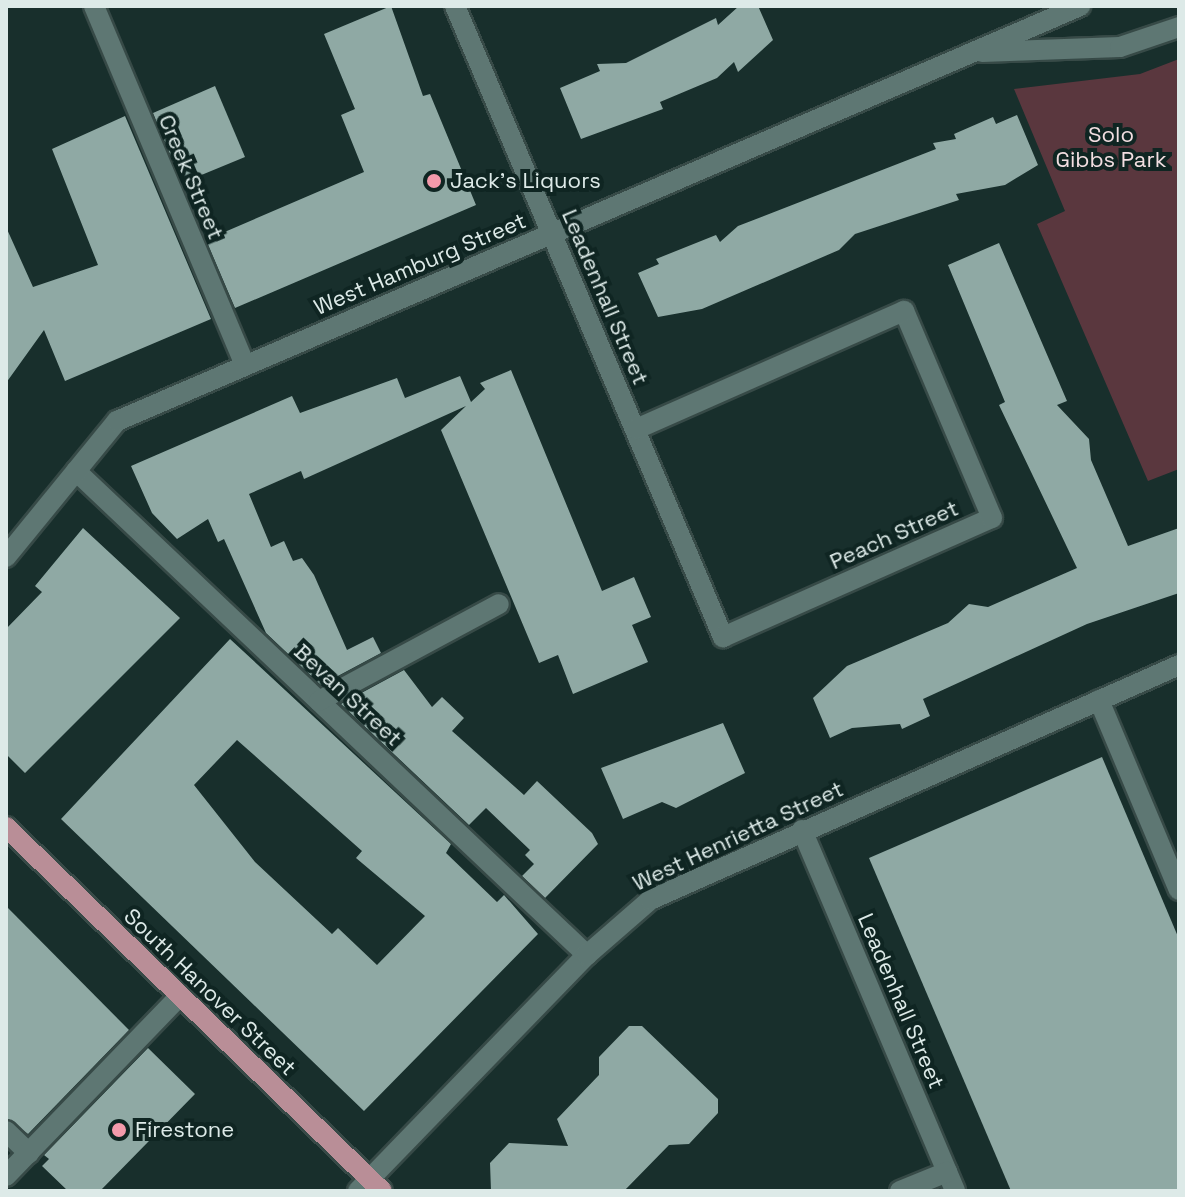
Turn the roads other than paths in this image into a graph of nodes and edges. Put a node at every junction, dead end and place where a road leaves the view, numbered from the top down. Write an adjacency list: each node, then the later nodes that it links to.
1 (94, 6): 7 (street, Creek Street)
2 (455, 6): 6 (street, Leadenhall Street)
3 (1080, 6): 5 (street, West Hamburg Street)
4 (1179, 27): 5 (street)
5 (971, 52): 6 (street, West Hamburg Street)
6 (552, 233): 7 (street, West Hamburg Street); 8 (street, Leadenhall Street)
7 (245, 366): 9 (street, West Hamburg Street)
8 (636, 429): 8 (street, Peach Street)
9 (76, 471): 10 (street, West Hamburg Street); 14 (street, Bevan Street)
10 (6, 557)
11 (499, 604): 14 (street)
12 (1179, 665): 13 (street, West Henrietta Street)
13 (1099, 700): 16 (street, West Henrietta Street); 17 (street)
14 (319, 701): 18 (street, Bevan Street)
15 (6, 827): 19 (main road, South Hanover Street)
16 (802, 830): 18 (street, West Henrietta Street); 23 (street, Leadenhall Street)
17 (1179, 890)
18 (587, 955): 24 (street, West Henrietta Street)
19 (180, 996): 21 (street); 24 (main road, South Hanover Street)
20 (6, 1131): 21 (street)
21 (29, 1153): 22 (street)
22 (6, 1176)
23 (951, 1181): 25 (street)
24 (370, 1187)
25 (900, 1191)

